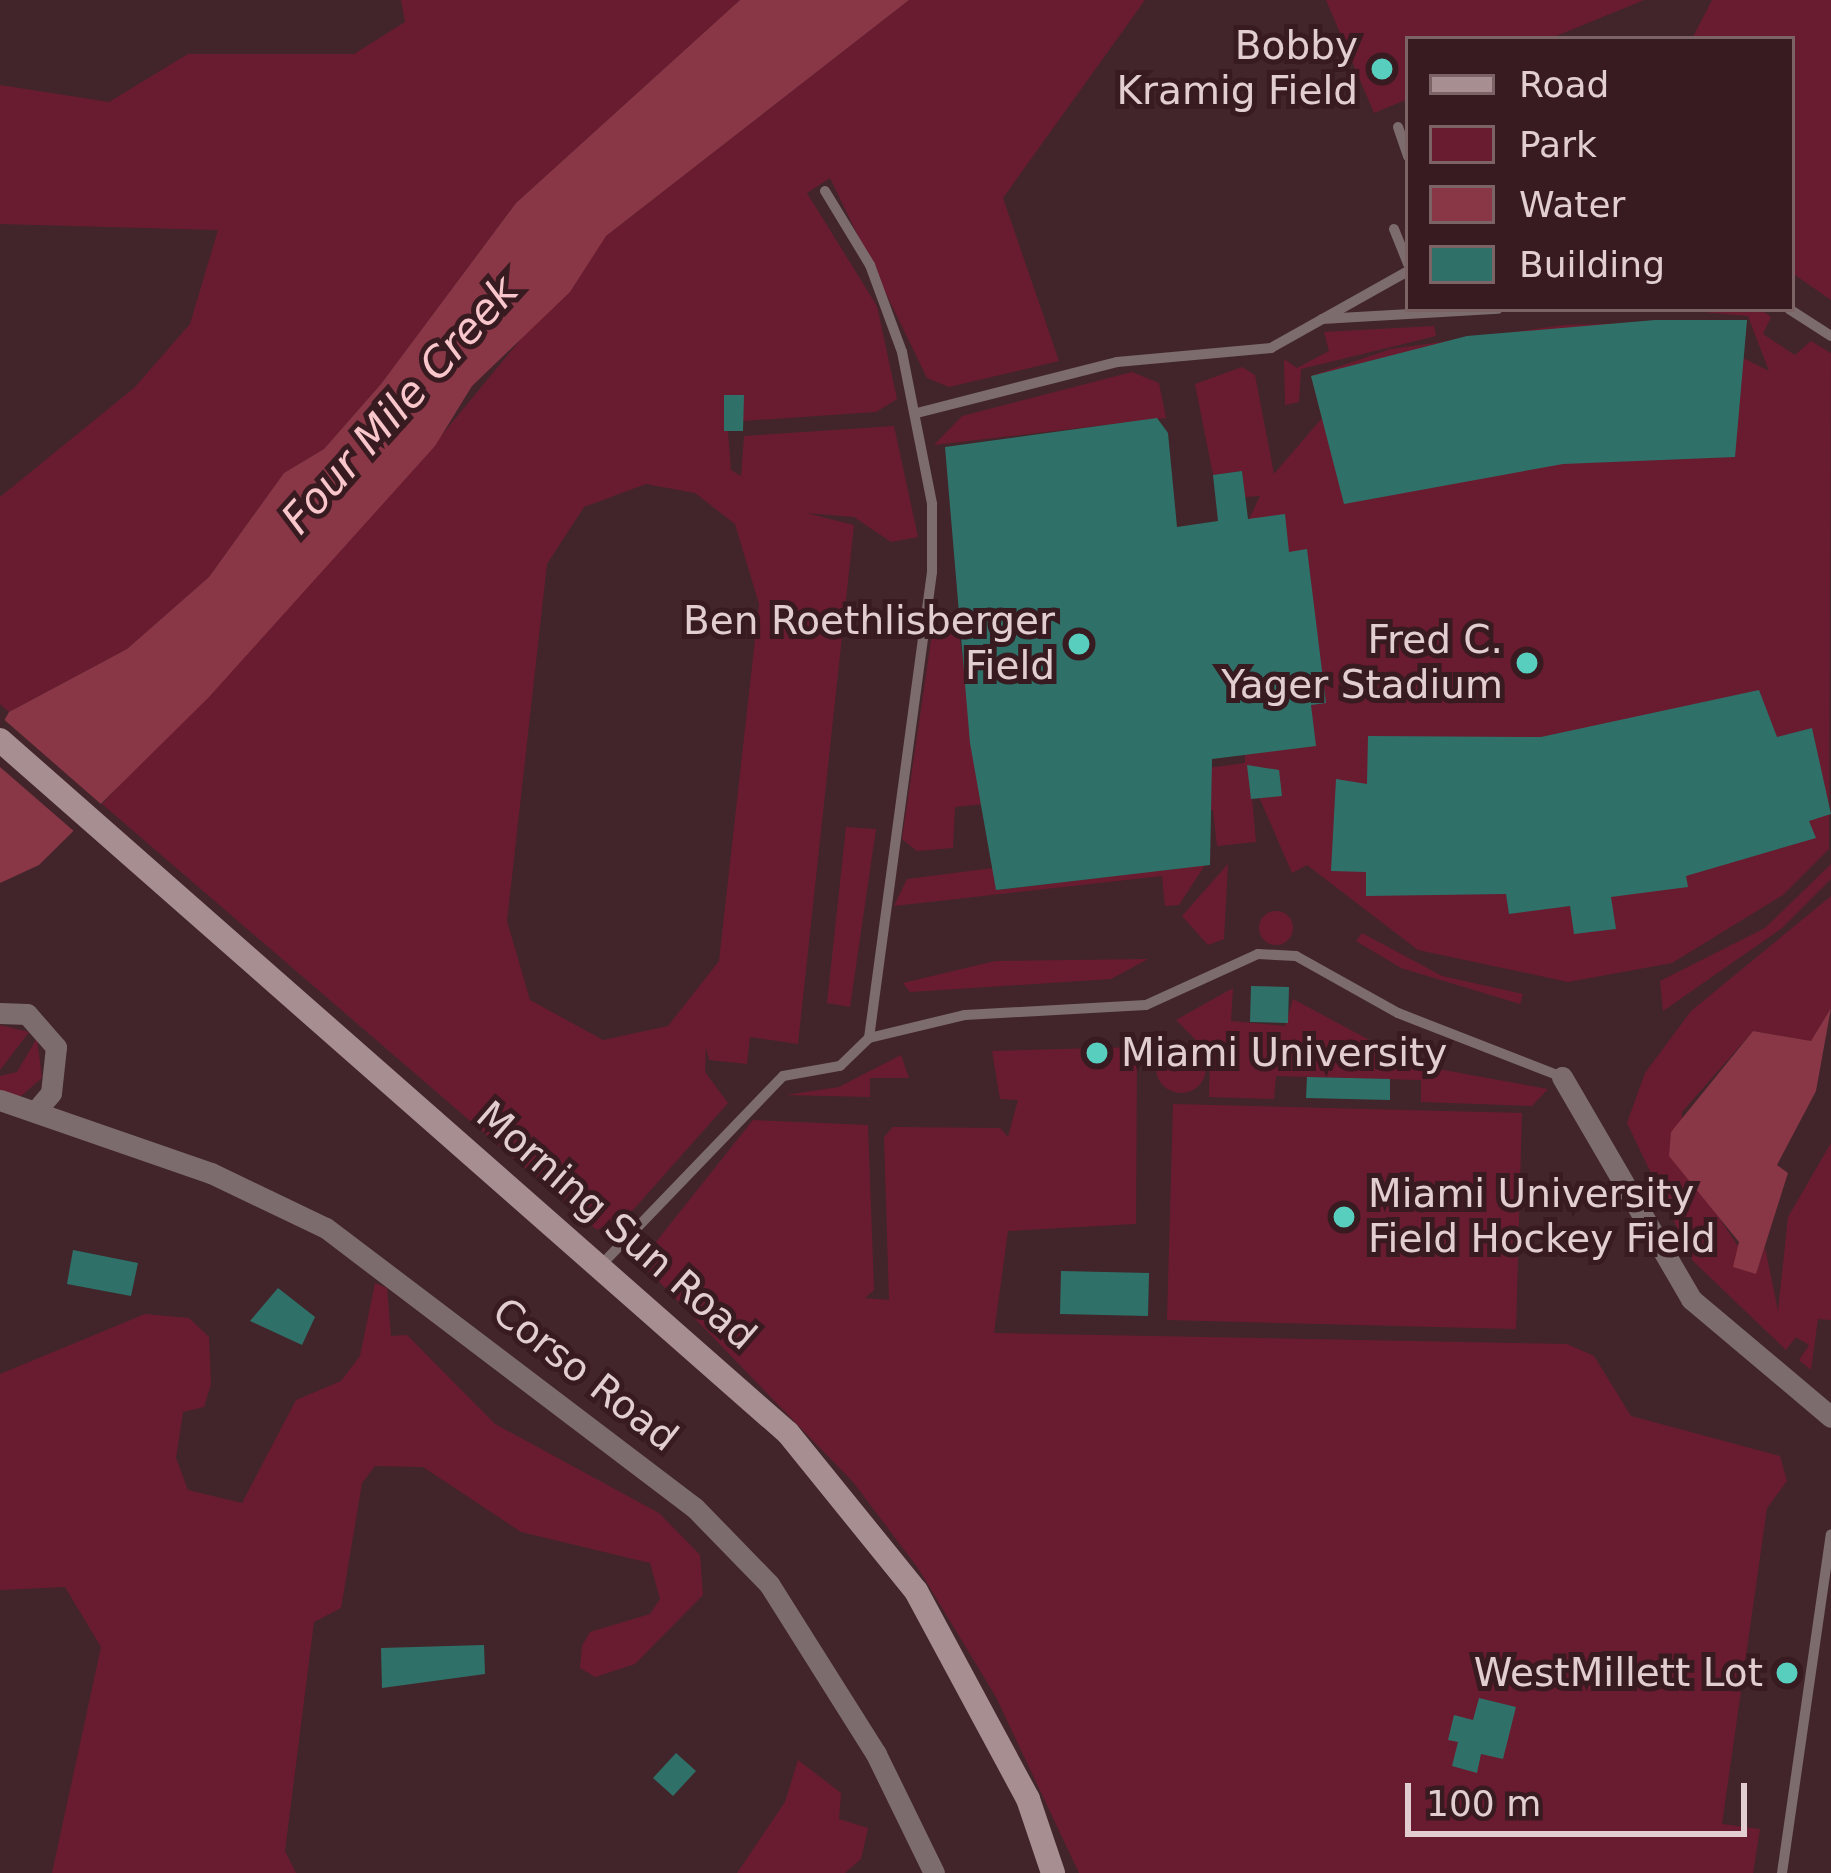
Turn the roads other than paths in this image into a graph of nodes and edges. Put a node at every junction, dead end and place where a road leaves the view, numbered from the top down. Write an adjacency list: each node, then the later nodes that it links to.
1 (1398, 127): 2 (lane)
2 (1405, 147)
3 (825, 191): 11 (lane)
4 (1394, 229): 5 (lane)
5 (1405, 259)
6 (1405, 269): 9 (lane)
7 (1450, 312): 9 (lane)
8 (1794, 312): 10 (lane)
9 (1321, 320): 11 (lane)
10 (1831, 336)
11 (917, 413): 14 (lane)
12 (0, 740): 18 (main road, Morning Sun Road)
13 (0, 1013): 17 (street)
14 (868, 1038): 15 (lane); 18 (lane)
15 (1562, 1077): 19 (street)
16 (0, 1100): 17 (street, Corso Road)
17 (36, 1111): 21 (street, Corso Road)
18 (604, 1262): 22 (main road, Morning Sun Road)
19 (1831, 1417)
20 (1831, 1535): 23 (lane)
21 (934, 1873)
22 (1053, 1873)
23 (1782, 1873)

